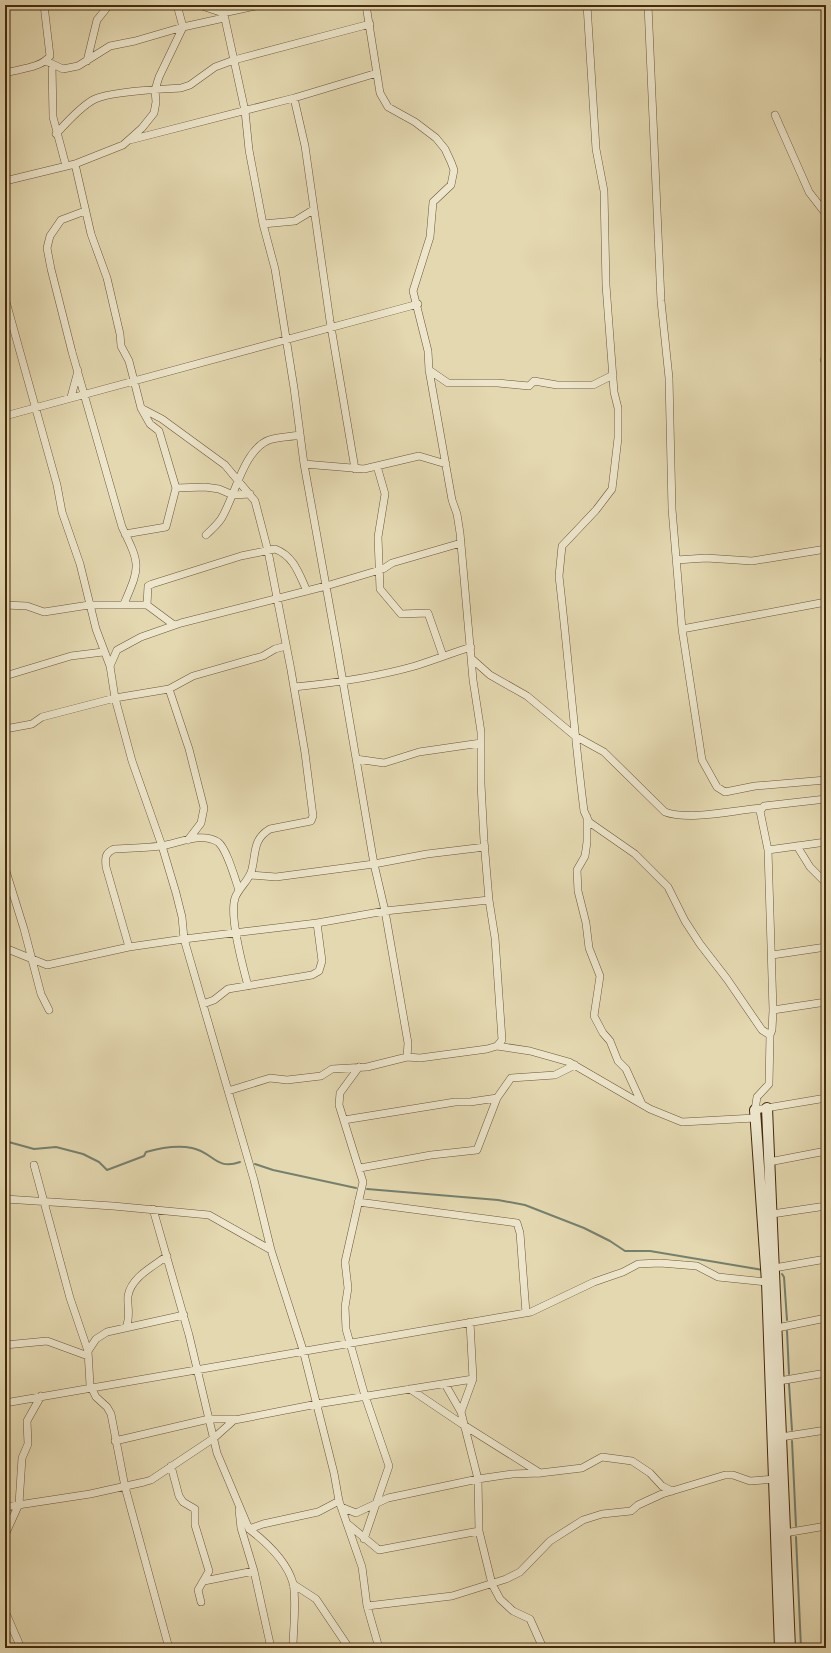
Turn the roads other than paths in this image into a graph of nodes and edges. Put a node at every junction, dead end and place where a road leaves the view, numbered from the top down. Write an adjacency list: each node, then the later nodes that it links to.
1 (44, 5): 15 (street)
2 (109, 5): 14 (street)
3 (177, 5): 12 (street)
4 (200, 5): 10 (street)
5 (222, 5): 10 (street)
6 (260, 5): 10 (street)
7 (366, 5): 11 (street)
8 (587, 5): 37 (street)
9 (648, 5): 58 (street)
10 (224, 16): 12 (street); 13 (street)
11 (370, 24): 13 (street); 17 (street)
12 (183, 27): 14 (street); 18 (street)
13 (234, 60): 18 (street); 20 (street)
14 (87, 62): 15 (street)
15 (49, 63): 16 (street); 22 (street)
16 (5, 73)
17 (377, 73): 19 (street); 32 (street)
18 (154, 90): 22 (street); 23 (street)
19 (294, 98): 20 (street); 27 (street)
20 (244, 111): 23 (street); 30 (street)
21 (776, 115): 29 (street)
22 (56, 134): 25 (street)
23 (128, 141): 24 (street)
24 (75, 164): 25 (street); 28 (street)
25 (66, 166): 26 (street)
26 (5, 181)
27 (313, 210): 30 (street); 33 (street)
28 (86, 211): 36 (street); 38 (street)
29 (826, 214)
30 (263, 224): 34 (street)
31 (5, 298): 41 (street)
32 (418, 304): 33 (street); 35 (street)
33 (331, 327): 34 (street); 48 (street)
34 (286, 339): 38 (street); 44 (street)
35 (429, 370): 37 (street); 46 (street)
36 (78, 371): 39 (street); 40 (street)
37 (612, 375): 82 (street)
38 (134, 380): 39 (street); 42 (street)
39 (84, 393): 40 (street); 53 (street)
40 (71, 397): 41 (street)
41 (34, 407): 43 (street); 66 (street)
42 (141, 408): 49 (street); 50 (street)
43 (5, 416)
44 (299, 435): 45 (street); 49 (street)
45 (304, 464): 48 (street); 60 (street)
46 (446, 464): 47 (street); 55 (street)
47 (377, 466): 48 (street); 59 (street)
48 (355, 469)
49 (239, 481): 51 (street); 52 (street)
50 (176, 488): 52 (street); 53 (street)
51 (250, 494): 52 (street); 57 (street)
52 (233, 495): 54 (street)
53 (125, 534): 64 (street)
54 (206, 535)
55 (461, 543): 59 (street); 71 (street)
56 (826, 549): 58 (street)
57 (268, 550): 61 (street); 62 (street); 67 (street)
58 (676, 560): 69 (street)
59 (379, 570): 60 (street); 73 (street)
60 (326, 586): 61 (street); 77 (street)
61 (307, 591): 62 (street)
62 (277, 599): 68 (street); 70 (street)
63 (826, 602): 69 (street)
64 (124, 604): 66 (street); 67 (street)
65 (5, 605): 66 (street)
66 (89, 605): 72 (street)
67 (146, 605): 68 (street)
68 (174, 625): 75 (street)
69 (682, 629): 85 (street)
70 (286, 646): 78 (street); 79 (street)
71 (471, 647): 73 (street); 74 (street)
72 (103, 652): 75 (street); 76 (street)
73 (443, 656): 77 (street)
74 (472, 659): 82 (street); 83 (street)
75 (110, 666): 80 (street)
76 (5, 676)
77 (343, 682): 78 (street); 84 (street)
78 (294, 687): 97 (street)
79 (168, 689): 80 (street); 89 (street)
80 (115, 698): 81 (street); 91 (street)
81 (5, 730)
82 (575, 736): 87 (street); 88 (street)
83 (481, 743): 84 (street); 93 (street)
84 (356, 759): 95 (street)
85 (826, 780)
86 (826, 799): 87 (street)
87 (762, 808): 94 (street)
88 (587, 817): 115 (street); 123 (street)
89 (188, 840): 91 (street); 99 (street)
90 (826, 842): 92 (street)
91 (162, 846): 104 (street); 107 (street)
92 (797, 846): 94 (street); 98 (street)
93 (485, 847): 95 (street); 100 (street)
94 (768, 850): 108 (street)
95 (374, 864): 97 (street); 101 (street)
96 (5, 868): 109 (street)
97 (251, 876): 99 (street)
98 (826, 883)
99 (240, 890): 103 (street)
100 (489, 900): 101 (street); 116 (street)
101 (385, 911): 102 (street); 117 (street)
102 (317, 923): 103 (street); 110 (street)
103 (236, 933): 104 (street); 110 (street)
104 (184, 939): 107 (street); 112 (street)
105 (826, 947): 108 (street)
106 (5, 948): 109 (street)
107 (129, 948): 109 (street)
108 (772, 955): 114 (street)
109 (32, 958): 113 (street)
110 (248, 986): 112 (street)
111 (826, 1002): 114 (street)
112 (203, 1004): 120 (street)
113 (49, 1010)
114 (773, 1010): 115 (street)
115 (770, 1035): 125 (street)
116 (497, 1046): 117 (street); 118 (street)
117 (407, 1057): 119 (street)
118 (575, 1065): 121 (street); 123 (street)
119 (359, 1067): 120 (street); 126 (street)
120 (228, 1091): 137 (street)
121 (497, 1098): 126 (street); 130 (street)
122 (826, 1098): 124 (street)
123 (642, 1104): 125 (street)
124 (767, 1108): 125 (street); 128 (street)
125 (755, 1114): 141 (street)
126 (344, 1120): 130 (street)
127 (826, 1151): 128 (street)
128 (769, 1162): 136 (street)
129 (34, 1165): 132 (street)
130 (360, 1168): 133 (street)
131 (5, 1199): 132 (street)
132 (44, 1201): 135 (street); 151 (street)
133 (358, 1202): 142 (street); 148 (street)
134 (826, 1206): 136 (street)
135 (153, 1209): 137 (street); 138 (street)
136 (772, 1214): 140 (street)
137 (272, 1250): 150 (street)
138 (167, 1256): 143 (street); 146 (street)
139 (826, 1259): 140 (street)
140 (774, 1268): 147 (street)
141 (767, 1282): 142 (street); 174 (street)
142 (526, 1313): 145 (street)
143 (184, 1315): 146 (street); 152 (street)
144 (826, 1318): 147 (street)
145 (470, 1322): 148 (street); 154 (street)
146 (126, 1327): 151 (street)
147 (777, 1328): 155 (street)
148 (350, 1342): 150 (street); 160 (street)
149 (5, 1345): 151 (street)
150 (303, 1350): 152 (street); 162 (street)
151 (88, 1354): 157 (street)
152 (198, 1369): 157 (street); 164 (street)
153 (826, 1373): 155 (street)
154 (473, 1379): 156 (street); 163 (street)
155 (779, 1381): 169 (street)
156 (445, 1384): 158 (street); 163 (street)
157 (92, 1388): 159 (street); 170 (street)
158 (410, 1389): 160 (street); 166 (street)
159 (41, 1396): 161 (street); 177 (street)
160 (365, 1396): 162 (street); 180 (street)
161 (5, 1403)
162 (317, 1404): 165 (street); 179 (street)
163 (461, 1412): 166 (street)
164 (209, 1419): 165 (street); 168 (street); 170 (street)
165 (240, 1419): 168 (street)
166 (464, 1425): 172 (street); 173 (street)
167 (826, 1430): 169 (street)
168 (214, 1438): 171 (street); 178 (street)
169 (781, 1438): 174 (street)
170 (115, 1441): 175 (street)
171 (171, 1466): 175 (street); 190 (street)
172 (540, 1473): 173 (street); 176 (street)
173 (478, 1479): 180 (street); 185 (street)
174 (778, 1479): 176 (street); 186 (street); 203 (street)
175 (125, 1488): 177 (street); 197 (street)
176 (672, 1490): 192 (street)
177 (19, 1504): 181 (street); 187 (street)
178 (239, 1504): 184 (street); 189 (street)
179 (340, 1504): 180 (street); 182 (street); 184 (street)
180 (376, 1504): 188 (street)
181 (5, 1507)
182 (347, 1523): 188 (street); 194 (street)
183 (826, 1526): 186 (street)
184 (249, 1529): 191 (street)
185 (479, 1531): 188 (street); 192 (street)
186 (785, 1533): 204 (street)
187 (5, 1535)
188 (364, 1539)
189 (254, 1571): 190 (street); 198 (street)
190 (204, 1581): 193 (street)
191 (293, 1584): 199 (street); 200 (street)
192 (492, 1584): 194 (street); 202 (street)
193 (201, 1602)
194 (367, 1606): 201 (street)
195 (5, 1611): 196 (street)
196 (21, 1648)
197 (169, 1648)
198 (271, 1648)
199 (293, 1648)
200 (349, 1648)
201 (379, 1648)
202 (543, 1648)
203 (780, 1648)
204 (790, 1648)

